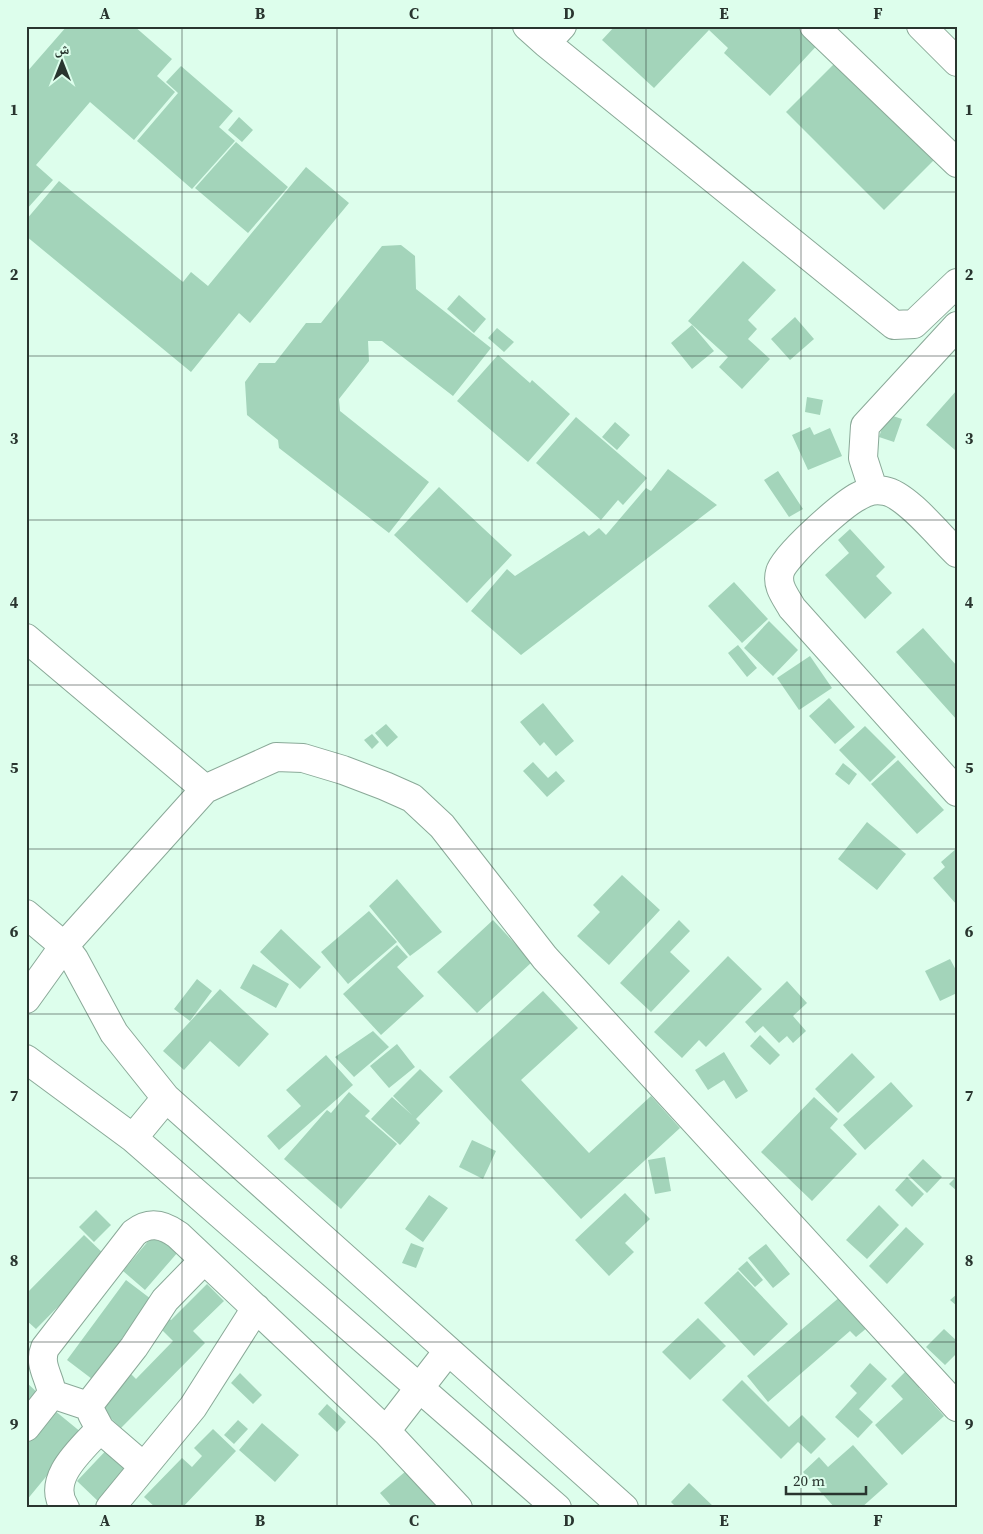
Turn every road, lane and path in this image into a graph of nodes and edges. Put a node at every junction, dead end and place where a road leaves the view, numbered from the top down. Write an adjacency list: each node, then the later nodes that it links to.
1 (814, 26): 5 (street)
2 (920, 26): 4 (street)
3 (545, 32): 6 (street)
4 (957, 62)
5 (957, 163)
6 (957, 282)
7 (957, 326): 8 (street)
8 (873, 490): 9 (street); 12 (street)
9 (957, 553)
10 (26, 638): 11 (street)
11 (205, 789): 14 (street); 24 (street)
12 (957, 792)
13 (26, 914): 14 (street)
14 (64, 946): 15 (street); 17 (street)
15 (26, 999)
16 (26, 1059): 18 (street)
17 (166, 1098): 18 (street); 21 (street)
18 (132, 1138): 22 (street)
19 (204, 1260): 20 (street); 23 (street); 25 (street)
20 (256, 1308): 27 (street); 28 (street)
21 (448, 1351): 22 (street); 33 (street)
22 (419, 1389): 27 (street); 32 (street)
23 (52, 1394): 25 (street); 26 (street)
24 (957, 1407)
25 (94, 1417): 28 (street); 29 (street)
26 (26, 1427)
27 (386, 1431): 31 (street)
28 (142, 1466): 30 (street)
29 (66, 1508)
30 (110, 1508)
31 (458, 1508)
32 (557, 1508)
33 (624, 1508)

